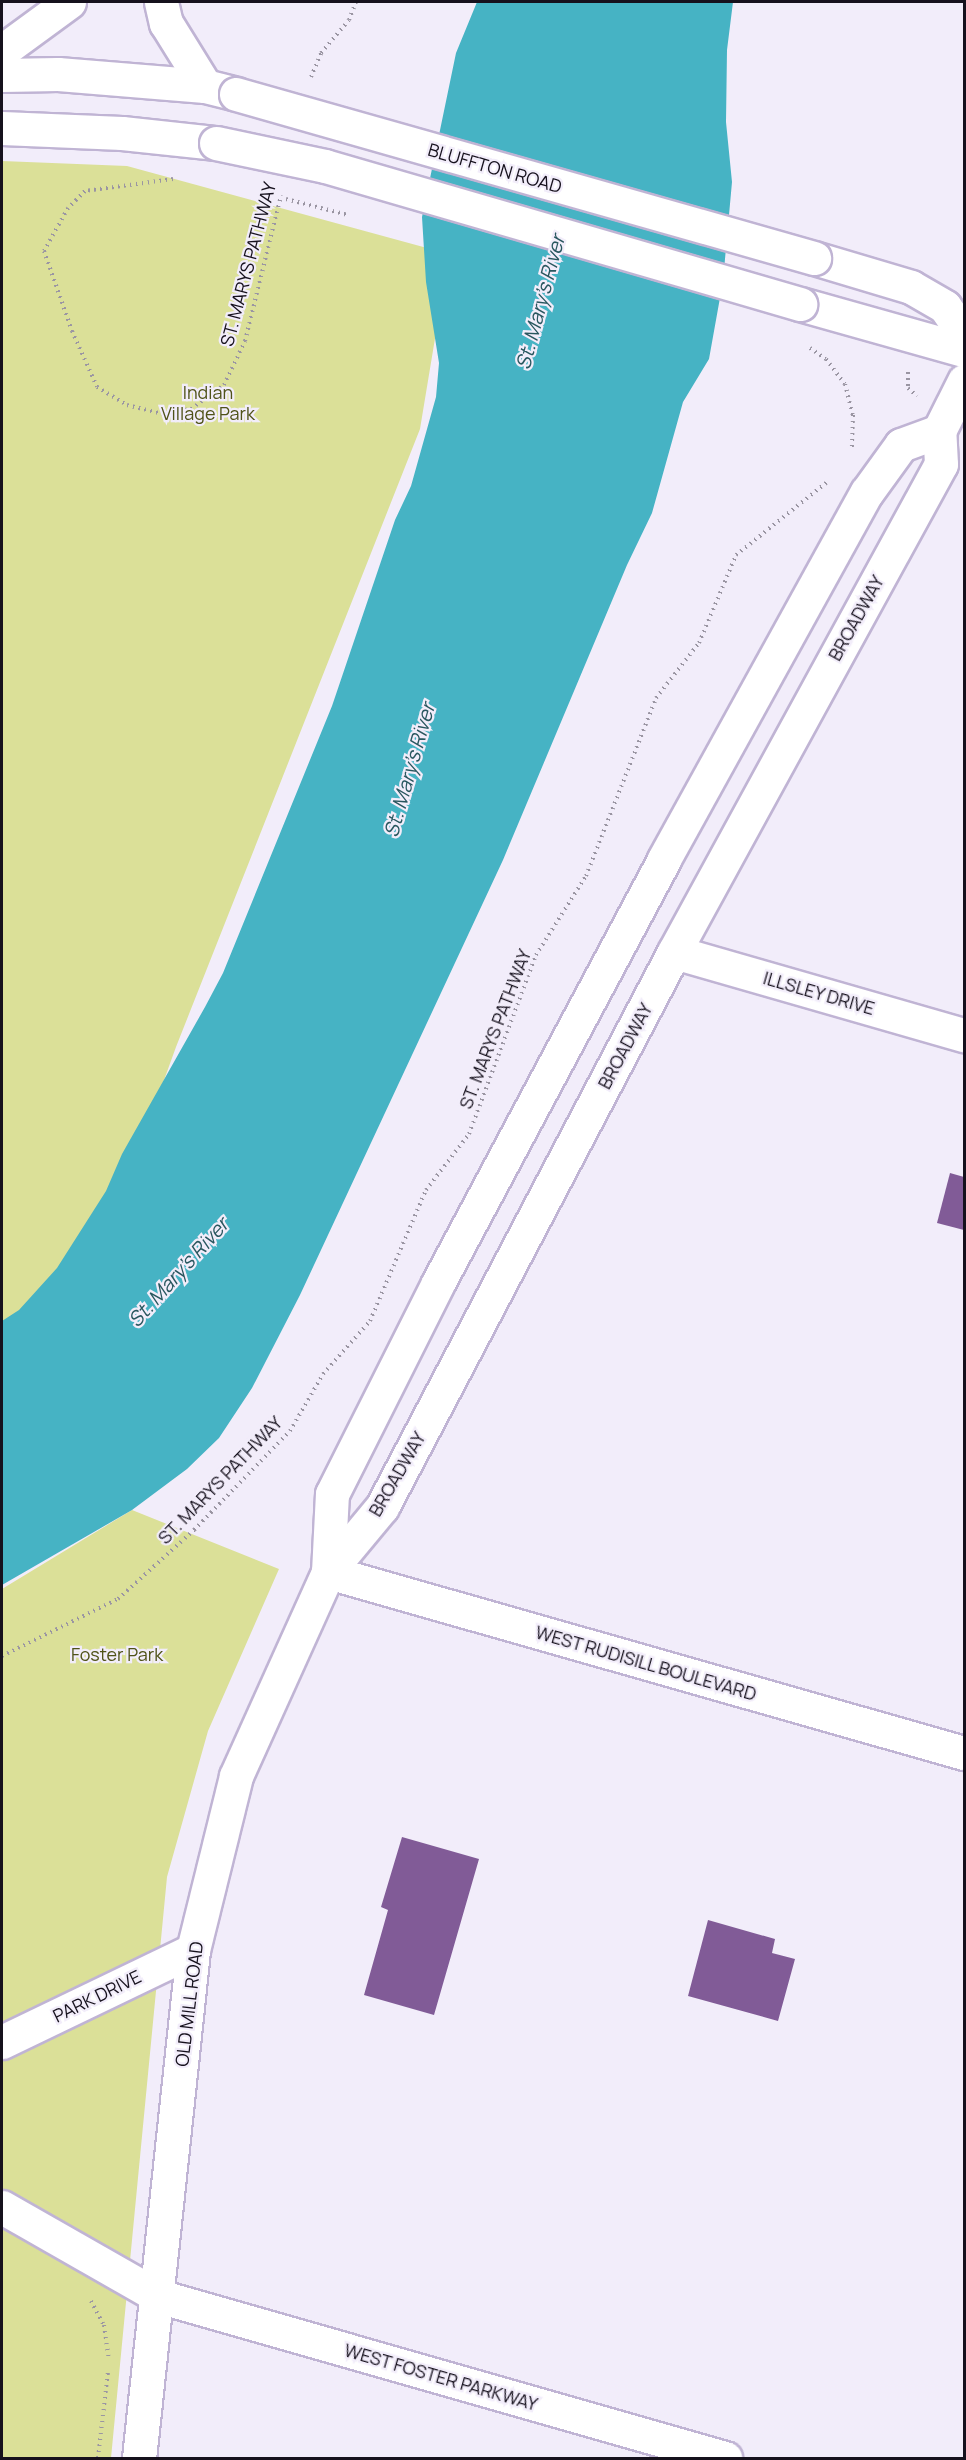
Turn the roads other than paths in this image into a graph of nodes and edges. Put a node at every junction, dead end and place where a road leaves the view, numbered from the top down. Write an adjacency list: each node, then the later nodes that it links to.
1 (69, 2): 3 (main road)
2 (161, 2): 5 (main road)
3 (2, 51)
4 (2, 75): 5 (main road, BLUFFTON ROAD)
5 (220, 90): 7 (main road, BLUFFTON ROAD, bridge)
6 (2, 128): 8 (main road, bridge)
7 (964, 334)
8 (964, 350)
9 (964, 381): 10 (main road)
10 (939, 431): 11 (main road, BROADWAY); 13 (main road)
11 (674, 952): 12 (main road, ILLSLEY DRIVE); 13 (main road, BROADWAY)
12 (964, 1035)
13 (328, 1572): 14 (main road, WEST RUDISILL BOULEVARD); 15 (main road, OLD MILL ROAD)
14 (964, 1753)
15 (193, 1950): 16 (main road, PARK DRIVE); 18 (main road, OLD MILL ROAD)
16 (2, 2042)
17 (2, 2207): 18 (main road)
18 (158, 2296): 19 (main road, OLD MILL ROAD); 20 (main road, WEST FOSTER PARKWAY)
19 (139, 2458)
20 (725, 2458)

